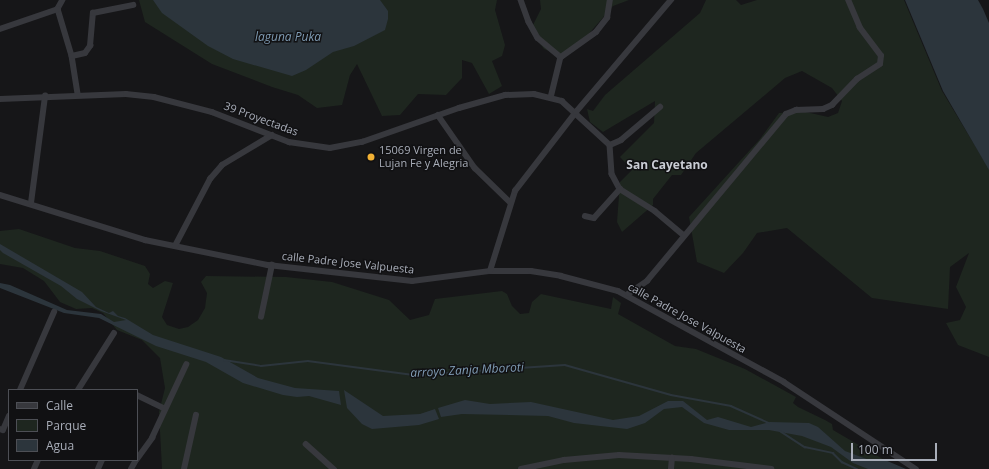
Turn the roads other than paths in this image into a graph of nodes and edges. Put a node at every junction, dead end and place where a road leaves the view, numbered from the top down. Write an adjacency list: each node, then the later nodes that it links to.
1 (63, 0): 7 (street)
2 (522, 0): 10 (street)
3 (610, 0): 10 (street)
4 (671, 0): 16 (street)
5 (848, 0): 25 (street)
6 (133, 5): 9 (street)
7 (58, 9): 8 (street); 9 (street)
8 (0, 29)
9 (72, 56): 11 (street)
10 (561, 57): 13 (street)
11 (78, 95): 12 (street, 39 Proyectadas); 18 (street, 39 Proyectadas)
12 (45, 96): 14 (street, 39 Proyectadas); 23 (street)
13 (551, 98): 16 (street, 39 Proyectadas); 17 (street, 39 Proyectadas)
14 (0, 99)
15 (660, 107): 19 (street)
16 (576, 112): 19 (street, 39 Proyectadas); 22 (street)
17 (438, 115): 18 (street, 39 Proyectadas); 22 (street)
18 (272, 135): 26 (street)
19 (610, 145): 20 (street)
20 (620, 189): 24 (street); 25 (street)
21 (0, 195): 23 (street, calle Padre Jose Valpuesta)
22 (510, 202): 28 (street)
23 (31, 203): 26 (street, calle Padre Jose Valpuesta)
24 (585, 216)
25 (684, 235): 29 (street)
26 (175, 246): 27 (street, calle Padre Jose Valpuesta)
27 (272, 266): 28 (street, calle Padre Jose Valpuesta); 31 (street)
28 (490, 271): 29 (street, calle Padre Jose Valpuesta)
29 (628, 294): 49 (street, calle Padre Jose Valpuesta)
30 (54, 312): 34 (street)
31 (261, 317)
32 (114, 333): 35 (street)
33 (186, 365): 37 (street)
34 (20, 389)
35 (79, 389)
36 (138, 395): 37 (street)
37 (164, 408): 42 (street)
38 (196, 415): 44 (street)
39 (8, 418): 40 (street)
40 (0, 429)
41 (306, 444): 45 (street)
42 (138, 456)
43 (672, 458): 46 (street); 47 (street); 48 (street)
44 (184, 469)
45 (334, 469)
46 (521, 469)
47 (671, 469)
48 (771, 469)
49 (916, 469)

